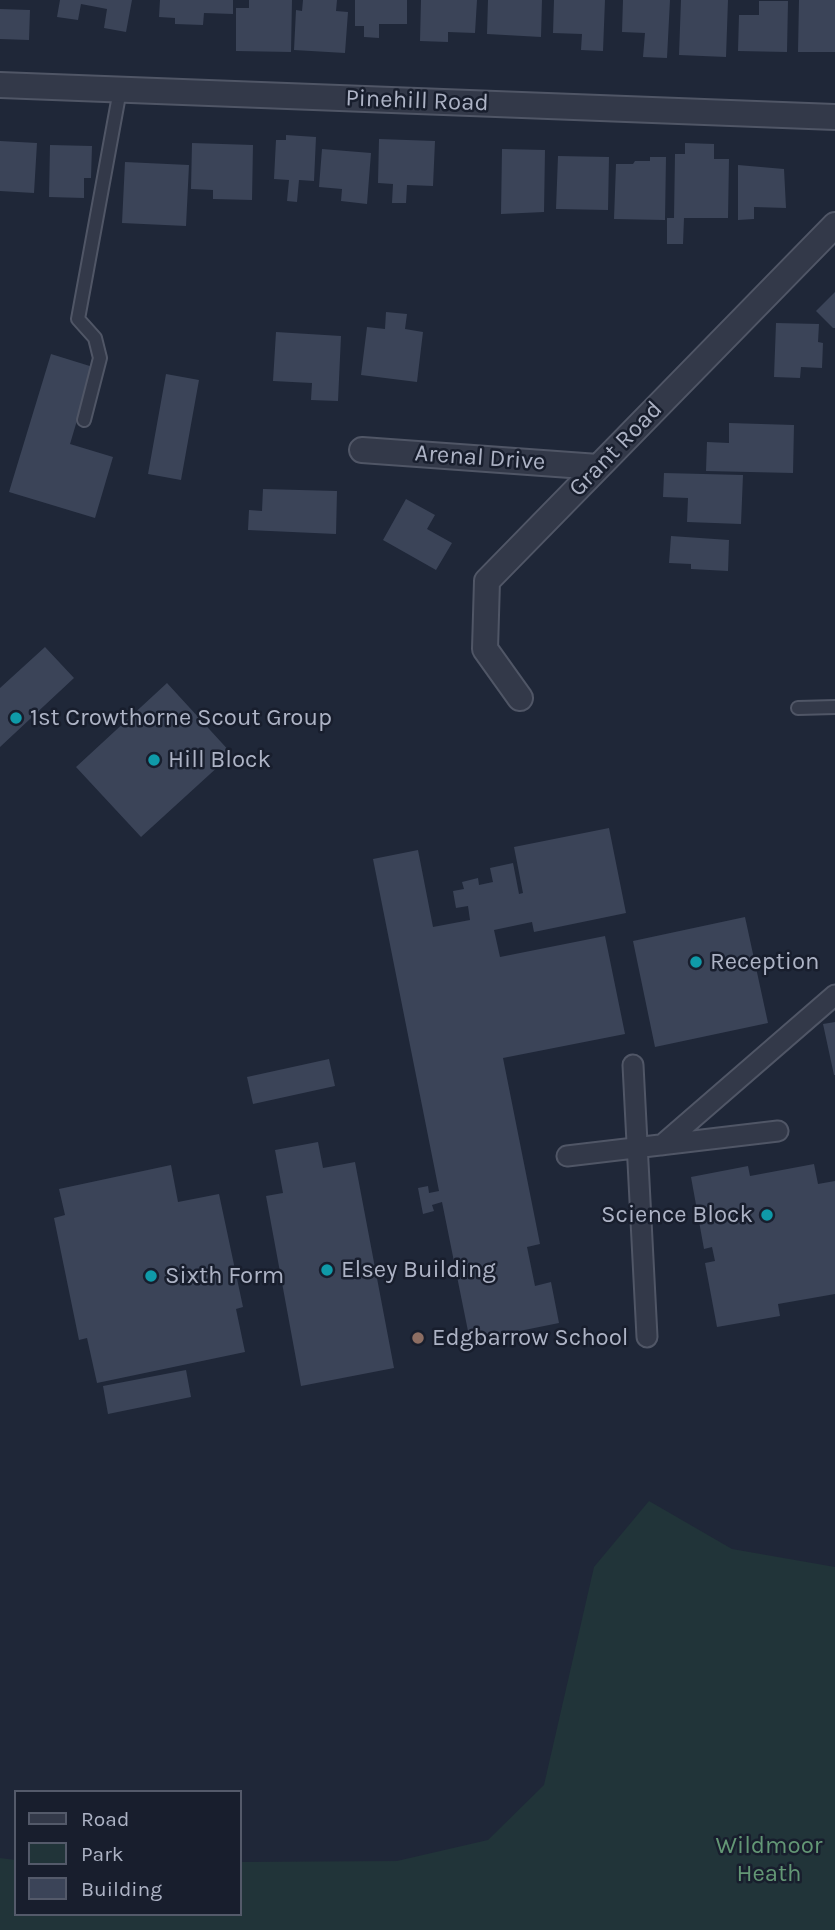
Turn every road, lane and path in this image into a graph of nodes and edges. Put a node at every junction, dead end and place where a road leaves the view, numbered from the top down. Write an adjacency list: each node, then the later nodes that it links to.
1 (0, 85): 2 (street, Pinehill Road)
2 (120, 90): 3 (street, Pinehill Road); 5 (lane)
3 (835, 117)
4 (835, 225): 7 (street, Grant Road)
5 (84, 420)
6 (362, 450): 7 (street, Arenal Drive)
7 (598, 467): 8 (street, Grant Road)
8 (520, 698)
9 (835, 707): 10 (lane)
10 (798, 708)
11 (835, 995): 14 (street)
12 (633, 1065): 15 (street)
13 (778, 1131): 14 (street)
14 (662, 1144): 15 (street)
15 (638, 1147): 16 (street); 17 (street)
16 (567, 1156)
17 (647, 1337)

